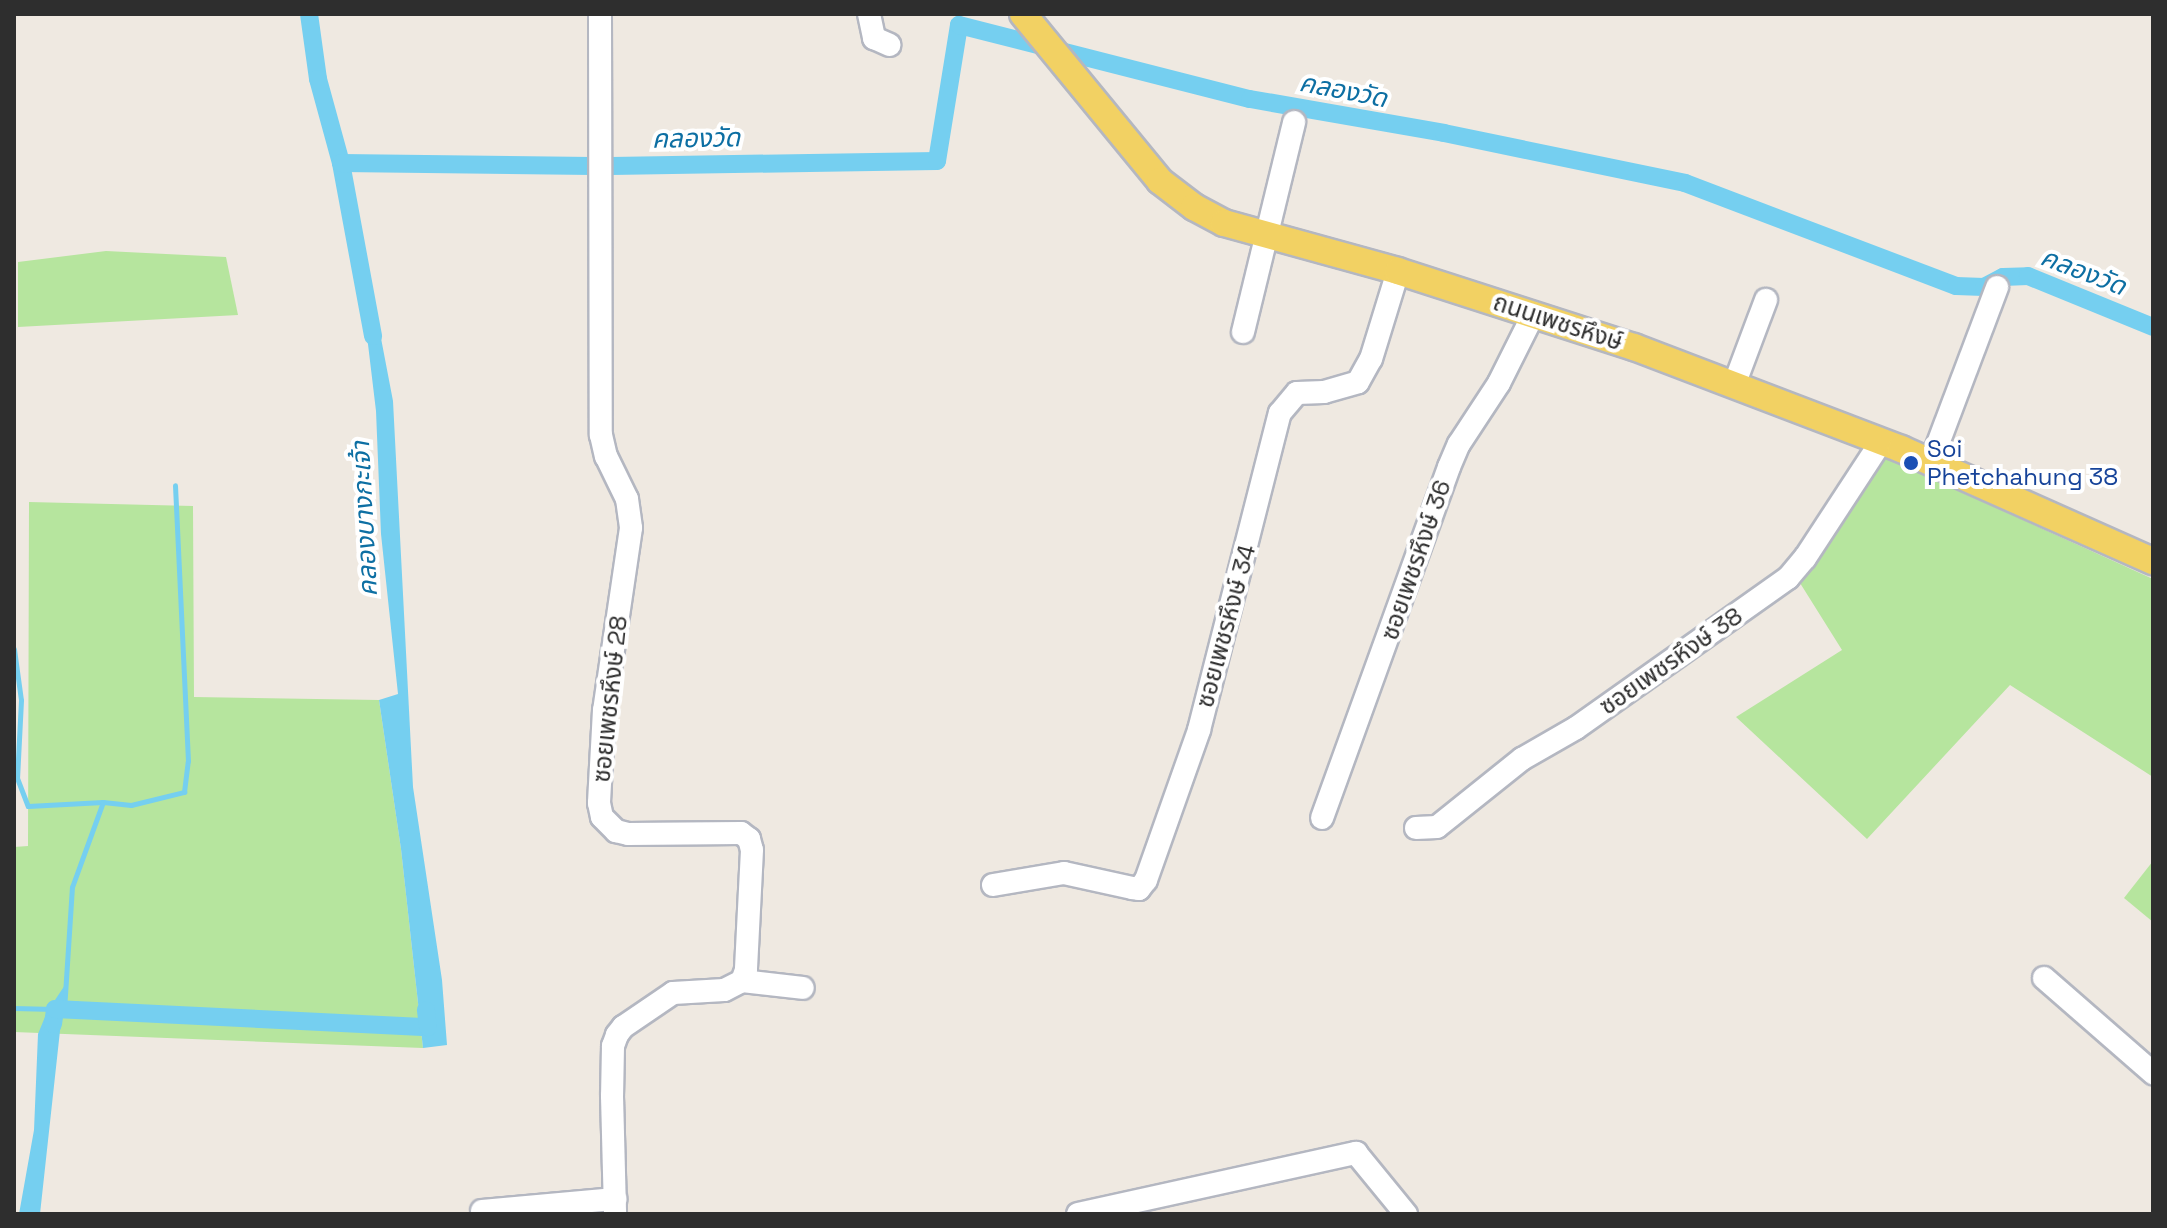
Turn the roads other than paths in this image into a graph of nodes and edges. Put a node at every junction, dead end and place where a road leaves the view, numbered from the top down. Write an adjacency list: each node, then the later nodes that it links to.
1 (600, 14): 20 (street, ซอยเพชรหึงษ์ 28)
2 (869, 14): 4 (street)
3 (1023, 14): 6 (main road, ถนนเพชรหึงษ์)
4 (890, 45)
5 (1294, 122): 6 (street)
6 (1268, 236): 7 (main road, ถนนเพชรหึงษ์); 11 (street)
7 (1398, 271): 10 (main road, ถนนเพชรหึงษ์); 18 (street, ซอยเพชรหึงษ์ 34)
8 (1997, 287): 14 (street)
9 (1766, 300): 12 (street)
10 (1534, 313): 12 (main road, ถนนเพชรหึงษ์); 16 (street, ซอยเพชรหึงษ์ 36)
11 (1243, 332)
12 (1734, 385): 13 (main road, ถนนเพชรหึงษ์)
13 (1881, 442): 14 (main road, ถนนเพชรหึงษ์); 17 (street, ซอยเพชรหึงษ์ 38)
14 (1931, 462): 15 (main road, ถนนเพชรหึงษ์)
15 (2153, 561)
16 (1322, 818)
17 (1416, 828)
18 (993, 885)
19 (2044, 978): 22 (street)
20 (742, 981): 21 (street); 23 (street)
21 (803, 988)
22 (2153, 1073)
23 (615, 1206): 24 (street)
24 (482, 1211)
25 (1078, 1214): 26 (street)
26 (1406, 1214)

